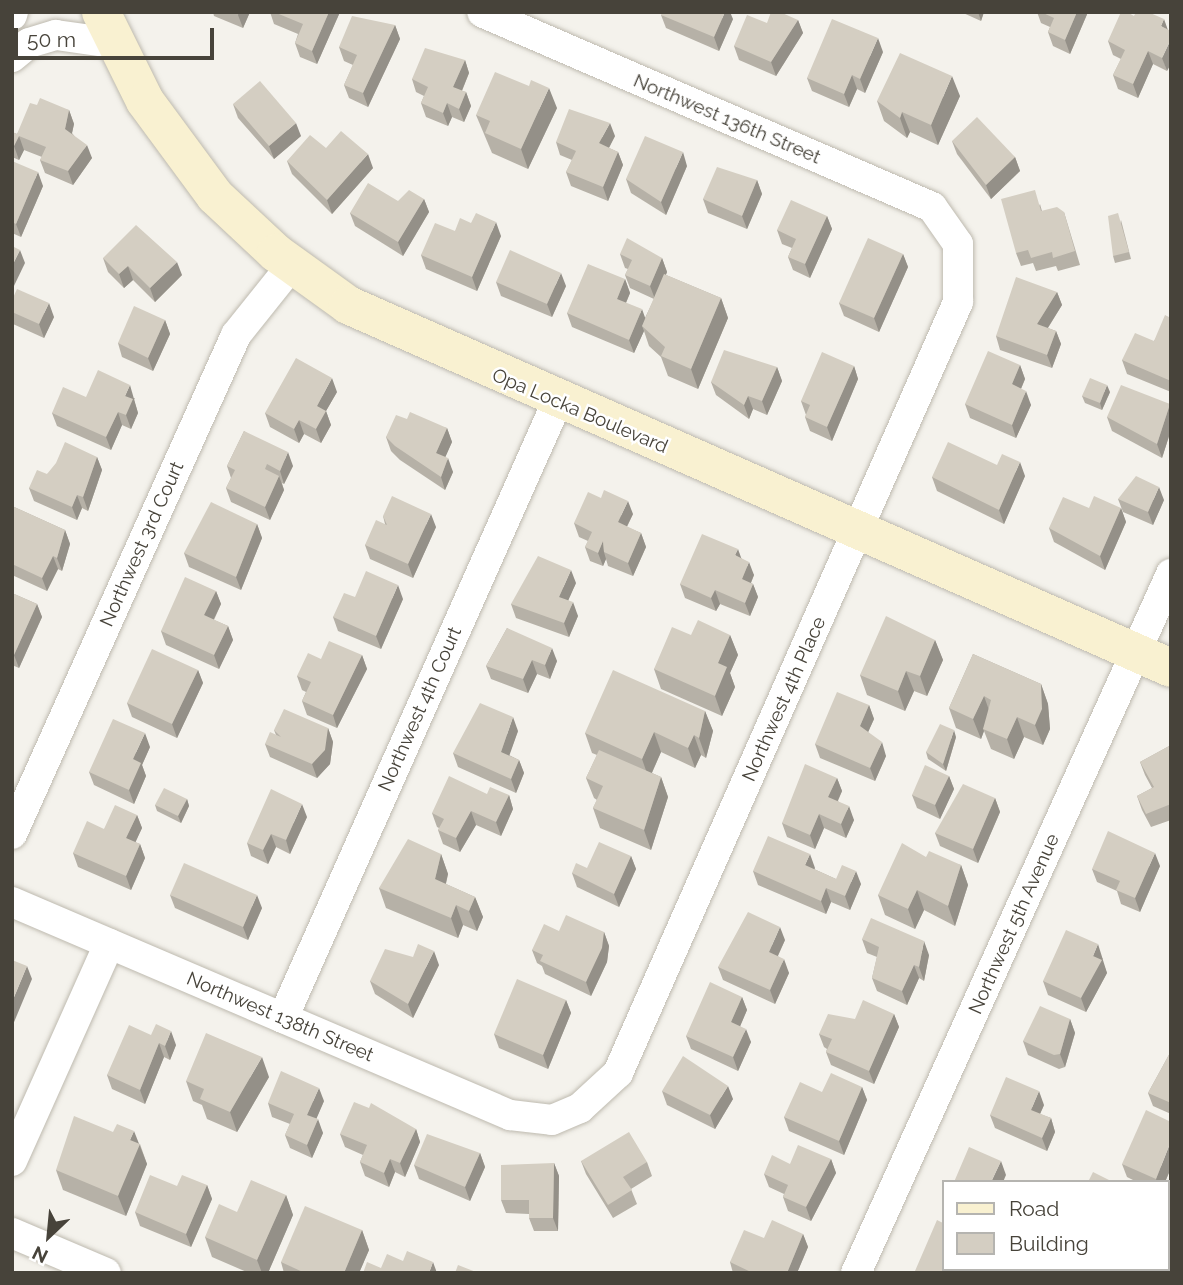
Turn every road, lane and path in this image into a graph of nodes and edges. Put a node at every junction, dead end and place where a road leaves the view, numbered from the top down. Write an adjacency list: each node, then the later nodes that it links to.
1 (482, 12): 4 (street, Northwest 136th Street)
2 (107, 27): 3 (street); 5 (main road, Opa Locka Boulevard)
3 (12, 57)
4 (958, 244): 7 (street, Northwest 4th Place)
5 (291, 265): 6 (main road, Opa Locka Boulevard); 10 (street, Northwest 3rd Court)
6 (558, 400): 7 (main road, Opa Locka Boulevard); 13 (street, Northwest 4th Court)
7 (858, 532): 9 (main road, Opa Locka Boulevard); 14 (street, Northwest 4th Place)
8 (1171, 574): 9 (street, Northwest 5th Avenue)
9 (1154, 661): 18 (street, Northwest 5th Avenue)
10 (12, 834)
11 (12, 902): 12 (street, Northwest 138th Street)
12 (109, 944): 13 (street, Northwest 138th Street); 15 (street)
13 (283, 1018): 14 (street, Northwest 138th Street)
14 (552, 1120)
15 (12, 1161)
16 (12, 1233): 17 (street)
17 (106, 1273)
18 (856, 1273)

